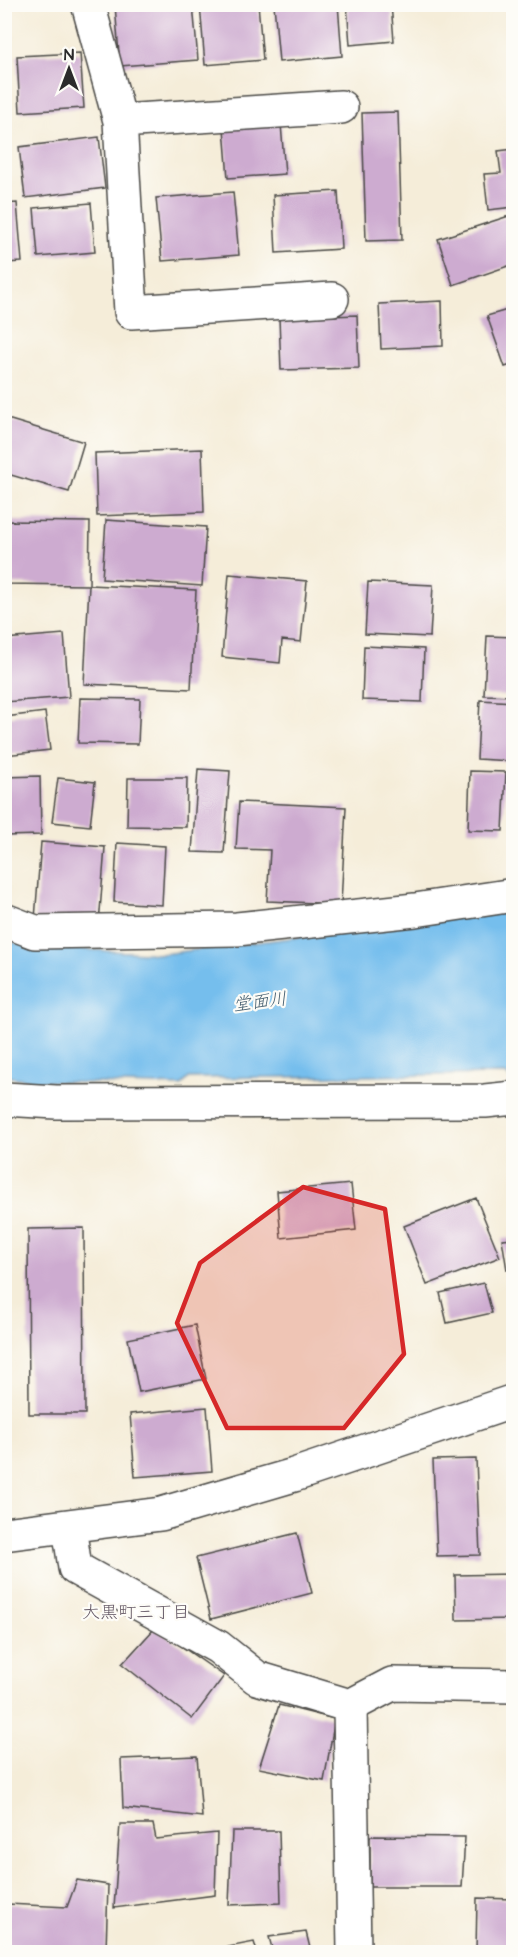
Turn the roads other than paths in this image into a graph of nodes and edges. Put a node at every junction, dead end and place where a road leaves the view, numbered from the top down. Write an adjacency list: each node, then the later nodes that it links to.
1 (88, 4): 3 (street)
2 (341, 107): 3 (street)
3 (120, 121): 4 (street)
4 (332, 299)
5 (513, 895): 6 (street)
6 (4, 920)
7 (513, 1098): 8 (street)
8 (4, 1099)
9 (513, 1401): 10 (street)
10 (69, 1526): 11 (street); 13 (street)
11 (4, 1534)
12 (513, 1686): 13 (street)
13 (350, 1706): 14 (street)
14 (354, 1953)

